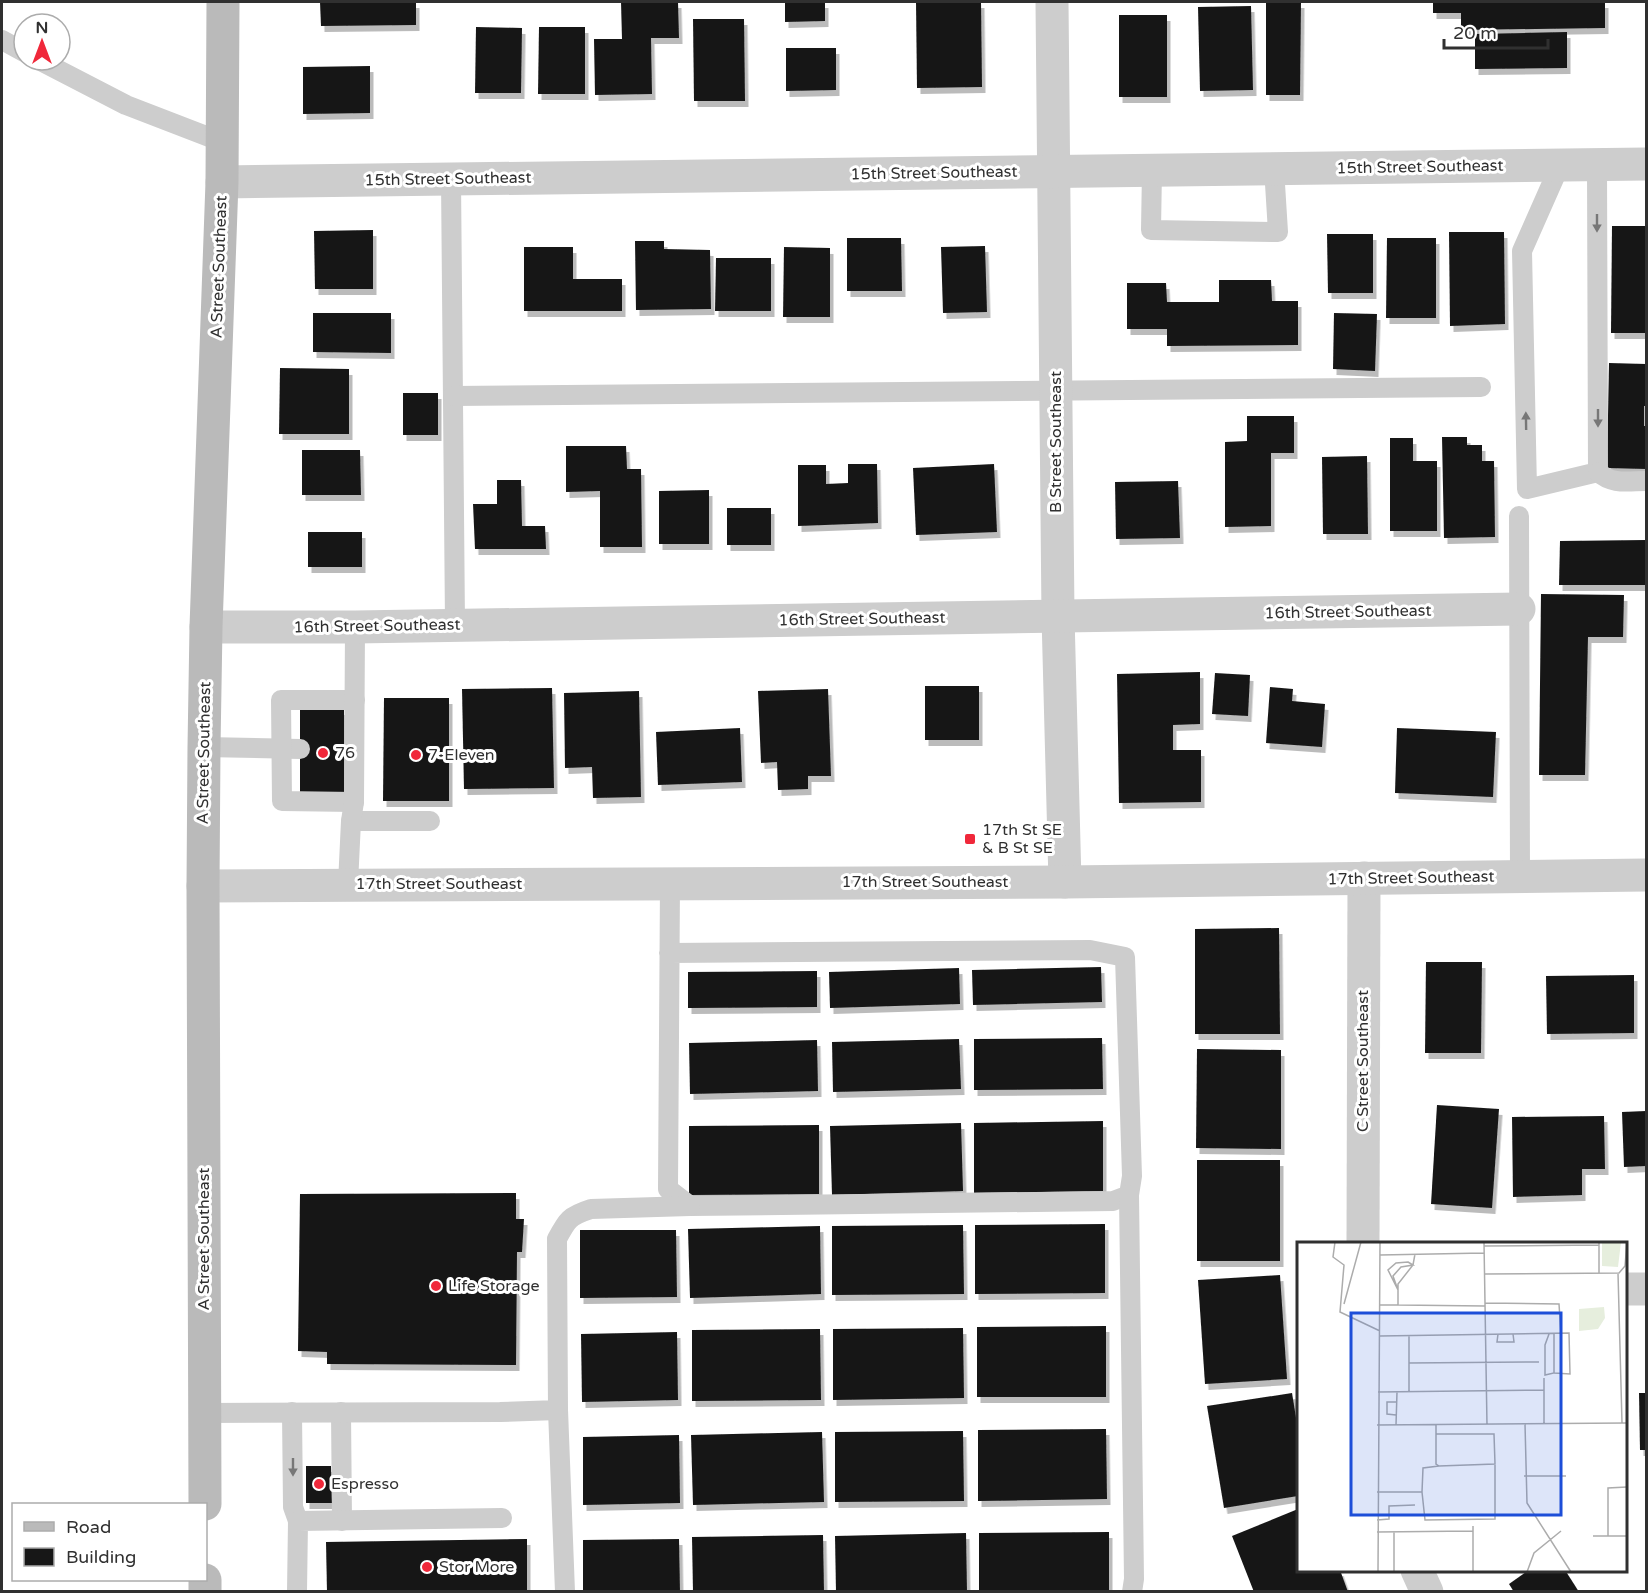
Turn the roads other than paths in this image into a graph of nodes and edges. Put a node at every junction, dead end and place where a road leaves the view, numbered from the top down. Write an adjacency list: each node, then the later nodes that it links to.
1 (223, 2): 4 (main road, A Street Southeast)
2 (1052, 2): 10 (street, B Street Southeast)
3 (62, 72): 4 (lane)
4 (222, 142): 12 (main road, A Street Southeast)
5 (1647, 164): 7 (street, 15th Street Southeast)
6 (1560, 165): 7 (street, 15th Street Southeast); 8 (street, 15th Street Southeast); 16 (lane, one-way to 6)
7 (1597, 165): 16 (lane, one-way to 16)
8 (1274, 168): 9 (street, 15th Street Southeast); 9 (lane)
9 (1152, 170): 10 (street, 15th Street Southeast)
10 (1054, 172): 11 (street, 15th Street Southeast); 14 (street, B Street Southeast)
11 (451, 179): 12 (street, 15th Street Southeast); 15 (lane)
12 (222, 182): 22 (main road, A Street Southeast)
13 (1481, 387): 14 (lane)
14 (1056, 391): 15 (lane); 20 (street, B Street Southeast)
15 (453, 396): 21 (lane)
16 (1598, 472): 17 (lane)
17 (1647, 481)
18 (1519, 516): 19 (lane)
19 (1519, 609): 20 (street, 16th Street Southeast); 30 (lane)
20 (1058, 616): 21 (street, 16th Street Southeast); 32 (street, B Street Southeast)
21 (455, 624): 23 (street, 16th Street Southeast)
22 (206, 627): 23 (street, 16th Street Southeast); 25 (main road, A Street Southeast)
23 (355, 627): 24 (lane)
24 (355, 699): 26 (lane); 27 (lane)
25 (204, 747): 26 (lane); 35 (main road, A Street Southeast)
26 (291, 748): 27 (lane)
27 (353, 811): 28 (lane); 34 (lane)
28 (430, 821)
29 (1647, 875): 30 (street, 17th Street Southeast)
30 (1520, 876): 31 (street, 17th Street Southeast)
31 (1364, 878): 32 (street, 17th Street Southeast); 39 (street, C Street Southeast)
32 (1065, 882): 33 (street, 17th Street Southeast)
33 (670, 883): 34 (street, 17th Street Southeast); 36 (lane)
34 (348, 884): 35 (street, 17th Street Southeast)
35 (203, 886): 45 (main road, A Street Southeast)
36 (669, 953): 37 (lane); 38 (lane)
37 (1129, 1196): 38 (lane); 53 (lane)
38 (690, 1206): 42 (lane)
39 (1363, 1242)
40 (1627, 1289): 41 (street)
41 (1647, 1289)
42 (558, 1410): 44 (lane); 52 (lane)
43 (292, 1412): 44 (lane); 45 (lane); 48 (lane, one-way to 48)
44 (341, 1412): 49 (lane)
45 (204, 1413): 46 (main road, A Street Southeast)
46 (204, 1503)
47 (502, 1518): 49 (lane)
48 (298, 1521): 49 (lane); 51 (lane)
49 (342, 1521)
50 (1418, 1572): 54 (street)
51 (297, 1592)
52 (565, 1592)
53 (1132, 1592)
54 (1427, 1592)

